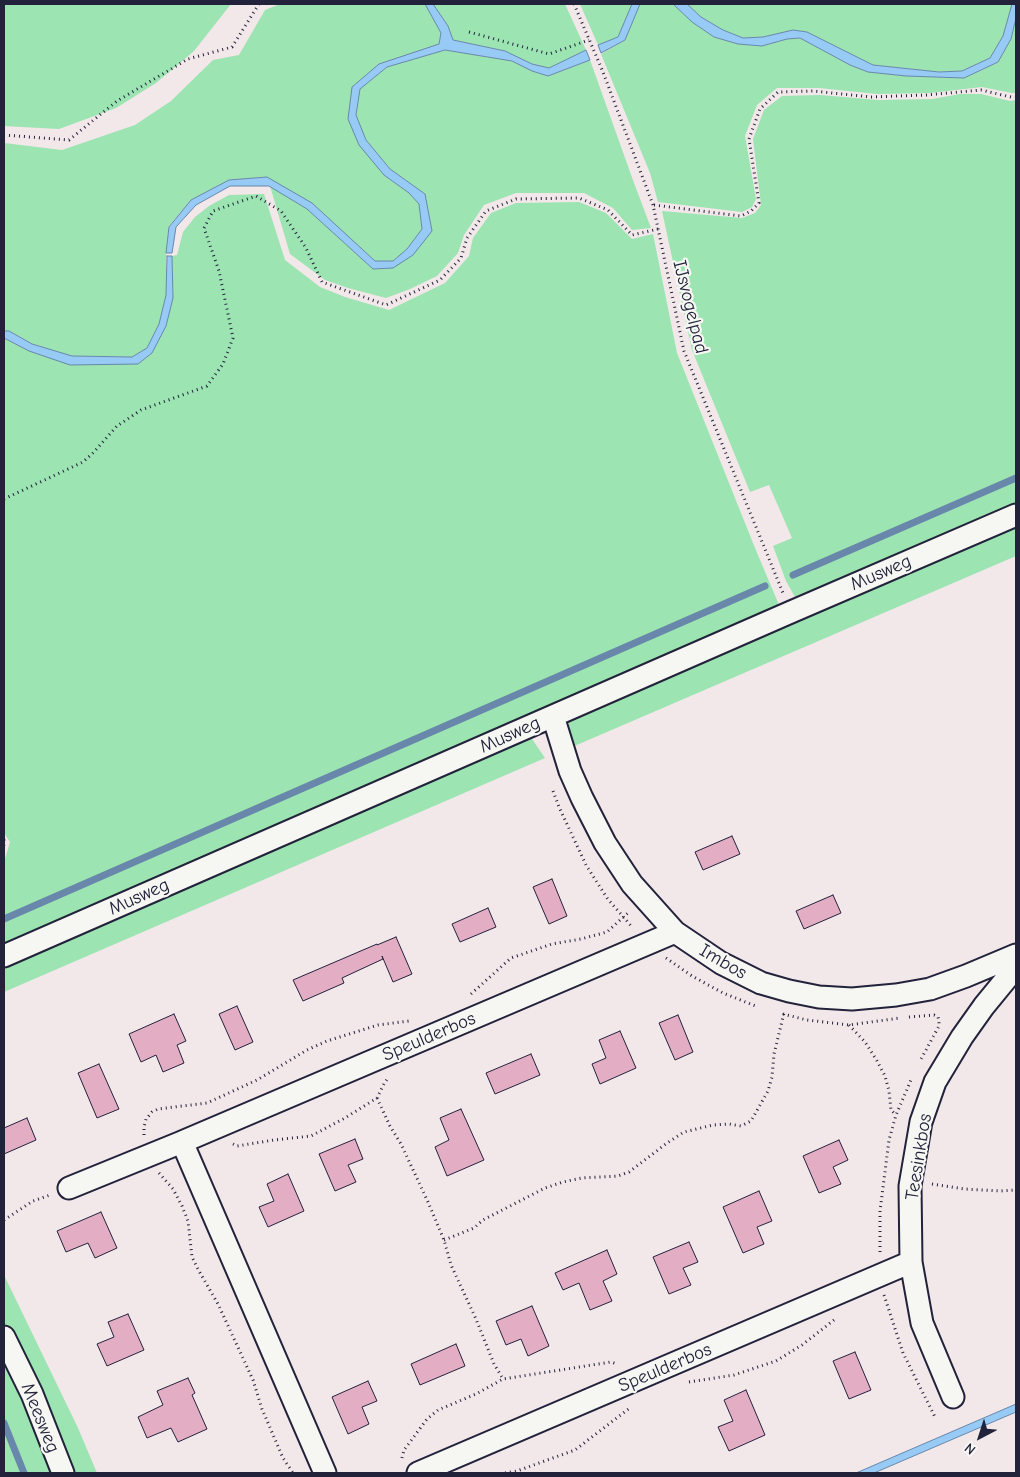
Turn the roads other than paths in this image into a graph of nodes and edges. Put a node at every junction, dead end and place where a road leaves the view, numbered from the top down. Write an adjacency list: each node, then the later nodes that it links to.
1 (1016, 515): 2 (street, Musweg)
2 (553, 716): 3 (street, Imbos); 5 (street, Musweg)
3 (674, 932): 4 (street, Imbos); 7 (street, Speulderbos)
4 (1016, 955)
5 (4, 956)
6 (1016, 967): 9 (street, Teesinkbos)
7 (182, 1142): 8 (street, Speulderbos); 14 (street)
8 (69, 1188)
9 (911, 1262): 11 (street, Teesinkbos); 12 (street, Speulderbos)
10 (4, 1337): 13 (street, Meesweg)
11 (953, 1396)
12 (409, 1469)
13 (63, 1473)
14 (324, 1473)

